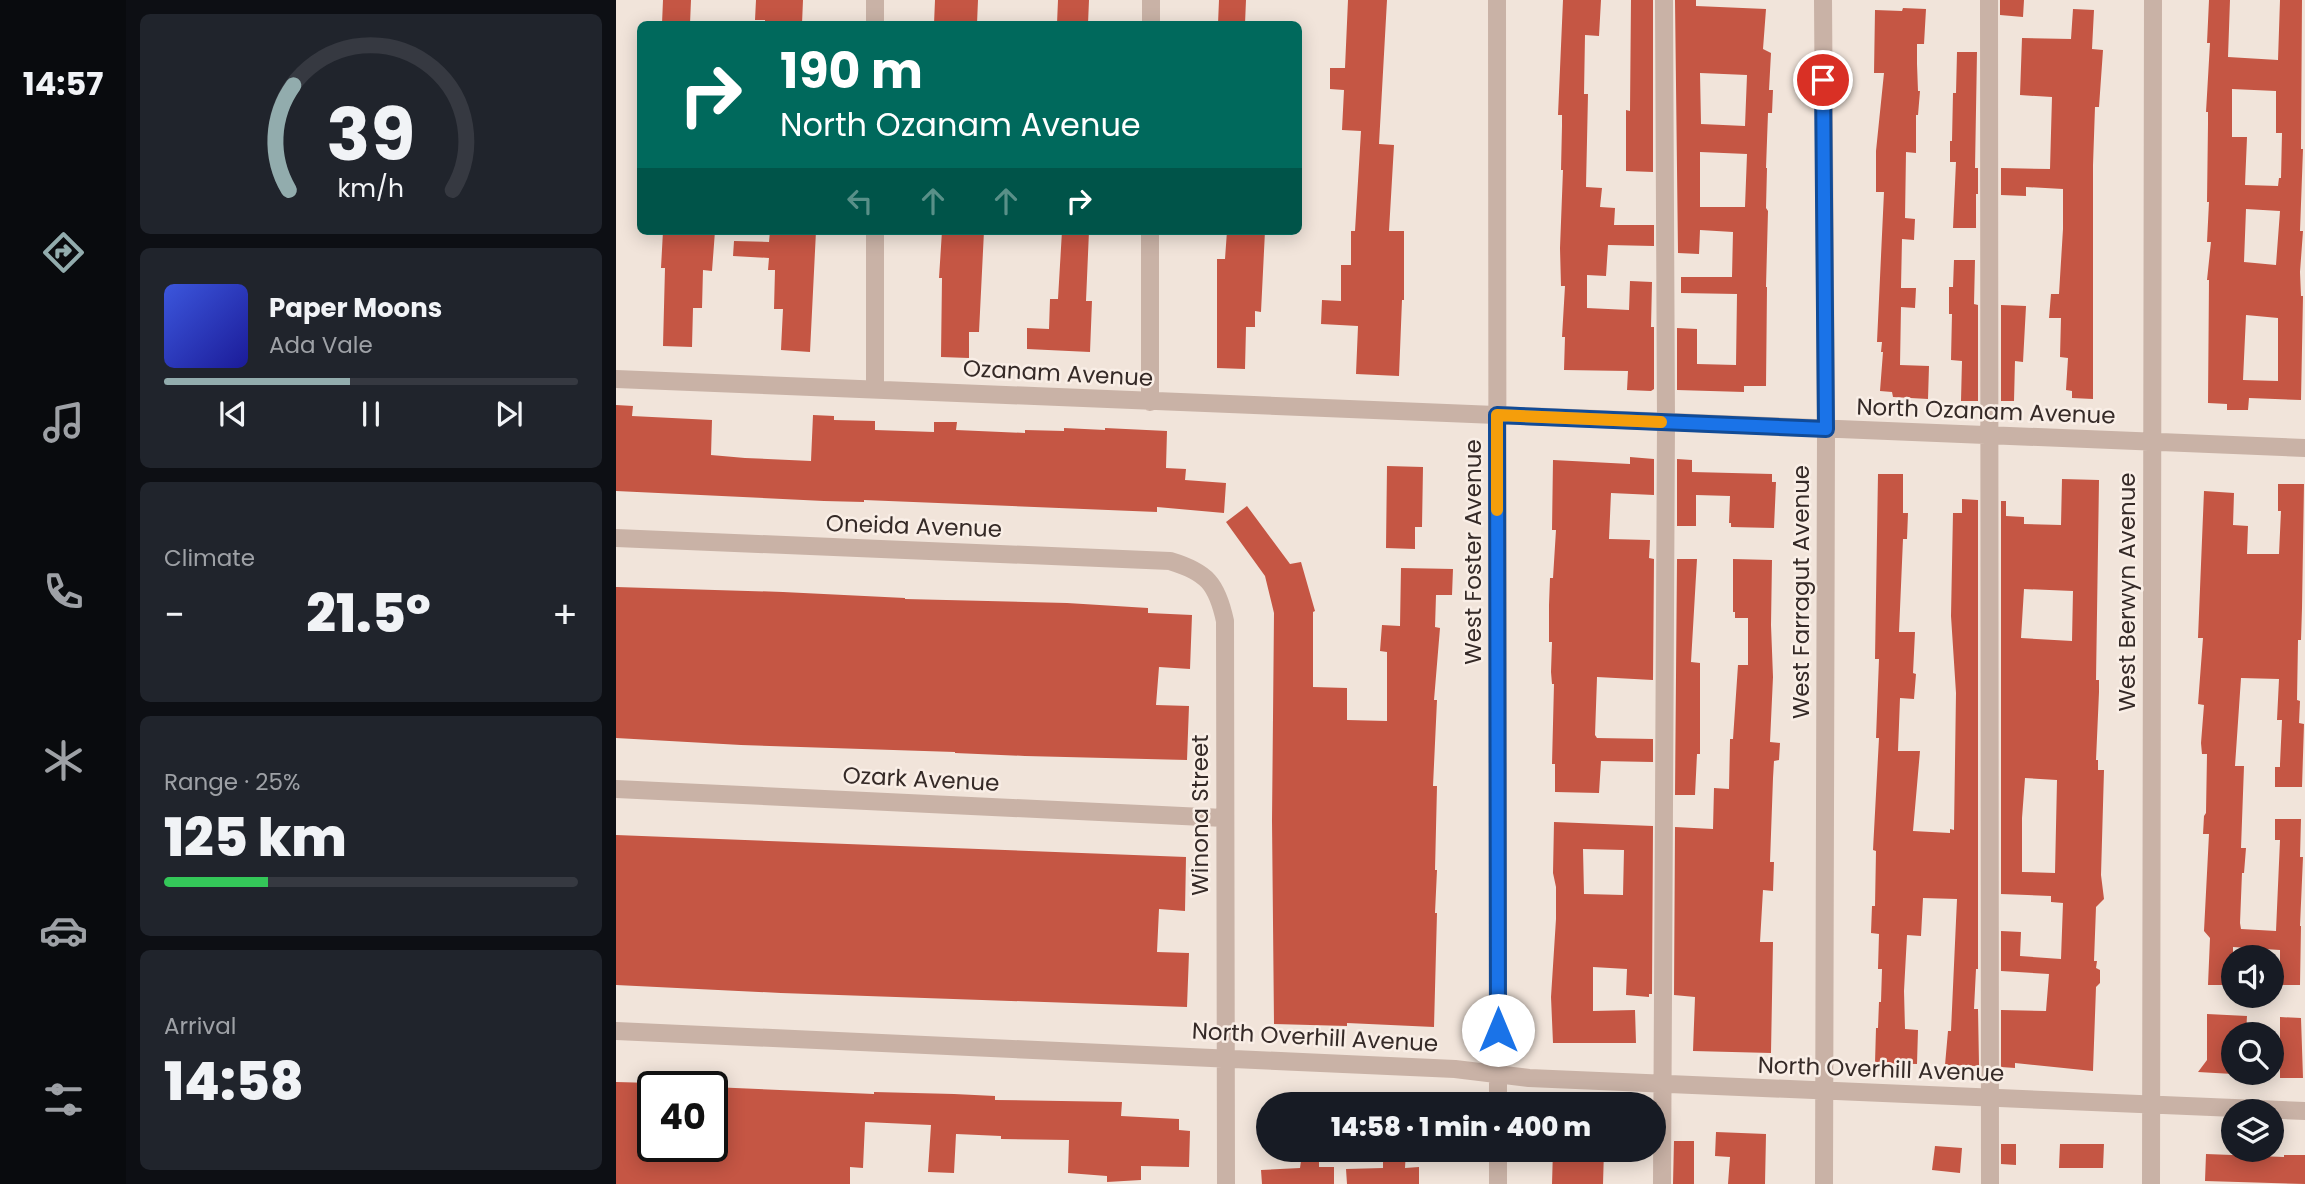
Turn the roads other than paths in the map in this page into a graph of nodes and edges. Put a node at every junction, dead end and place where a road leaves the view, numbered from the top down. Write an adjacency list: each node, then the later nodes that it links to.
1 (876, 0): 8 (street)
2 (1151, 0): 9 (street)
3 (1497, 0): 15 (street, West Foster Avenue)
4 (1664, 0): 16 (street)
5 (1823, 0): 17 (street, West Farragut Avenue)
6 (1989, 0): 18 (street)
7 (2153, 0): 19 (street, West Berwyn Avenue)
8 (875, 21)
9 (1151, 21)
10 (875, 235): 13 (street)
11 (1150, 235): 14 (street)
12 (616, 379): 13 (street, Ozanam Avenue)
13 (875, 389): 14 (street, Ozanam Avenue)
14 (1150, 402): 15 (street, Ozanam Avenue)
15 (1497, 415): 16 (street, North Ozanam Avenue); 27 (street, West Foster Avenue)
16 (1666, 422): 17 (street, North Ozanam Avenue); 28 (street)
17 (1826, 429): 18 (street, North Ozanam Avenue); 29 (street, West Farragut Avenue)
18 (1990, 435): 19 (street, North Ozanam Avenue); 31 (street)
19 (2152, 442): 20 (street, North Ozanam Avenue); 32 (street, West Berwyn Avenue)
20 (2305, 448)
21 (616, 538): 22 (street, Oneida Avenue)
22 (1206, 579): 24 (street, Winona Street)
23 (616, 789): 24 (street, Ozark Avenue)
24 (1224, 818): 26 (street, Winona Street)
25 (616, 1031): 26 (street, North Overhill Avenue)
26 (1227, 1057): 27 (street, North Overhill Avenue); 35 (street, Winona Street)
27 (1498, 1074): 28 (street, North Overhill Avenue); 30 (street, West Foster Avenue)
28 (1662, 1084): 29 (street, North Overhill Avenue); 37 (street)
29 (1825, 1091): 31 (street, North Overhill Avenue); 38 (street, West Farragut Avenue)
30 (1498, 1092)
31 (1990, 1098): 32 (street, North Overhill Avenue); 39 (street)
32 (2151, 1104): 33 (street, North Overhill Avenue); 40 (street, West Berwyn Avenue)
33 (2305, 1111)
34 (1498, 1162): 36 (street)
35 (1226, 1184)
36 (1498, 1184)
37 (1662, 1184)
38 (1824, 1184)
39 (1990, 1184)
40 (2151, 1184)

